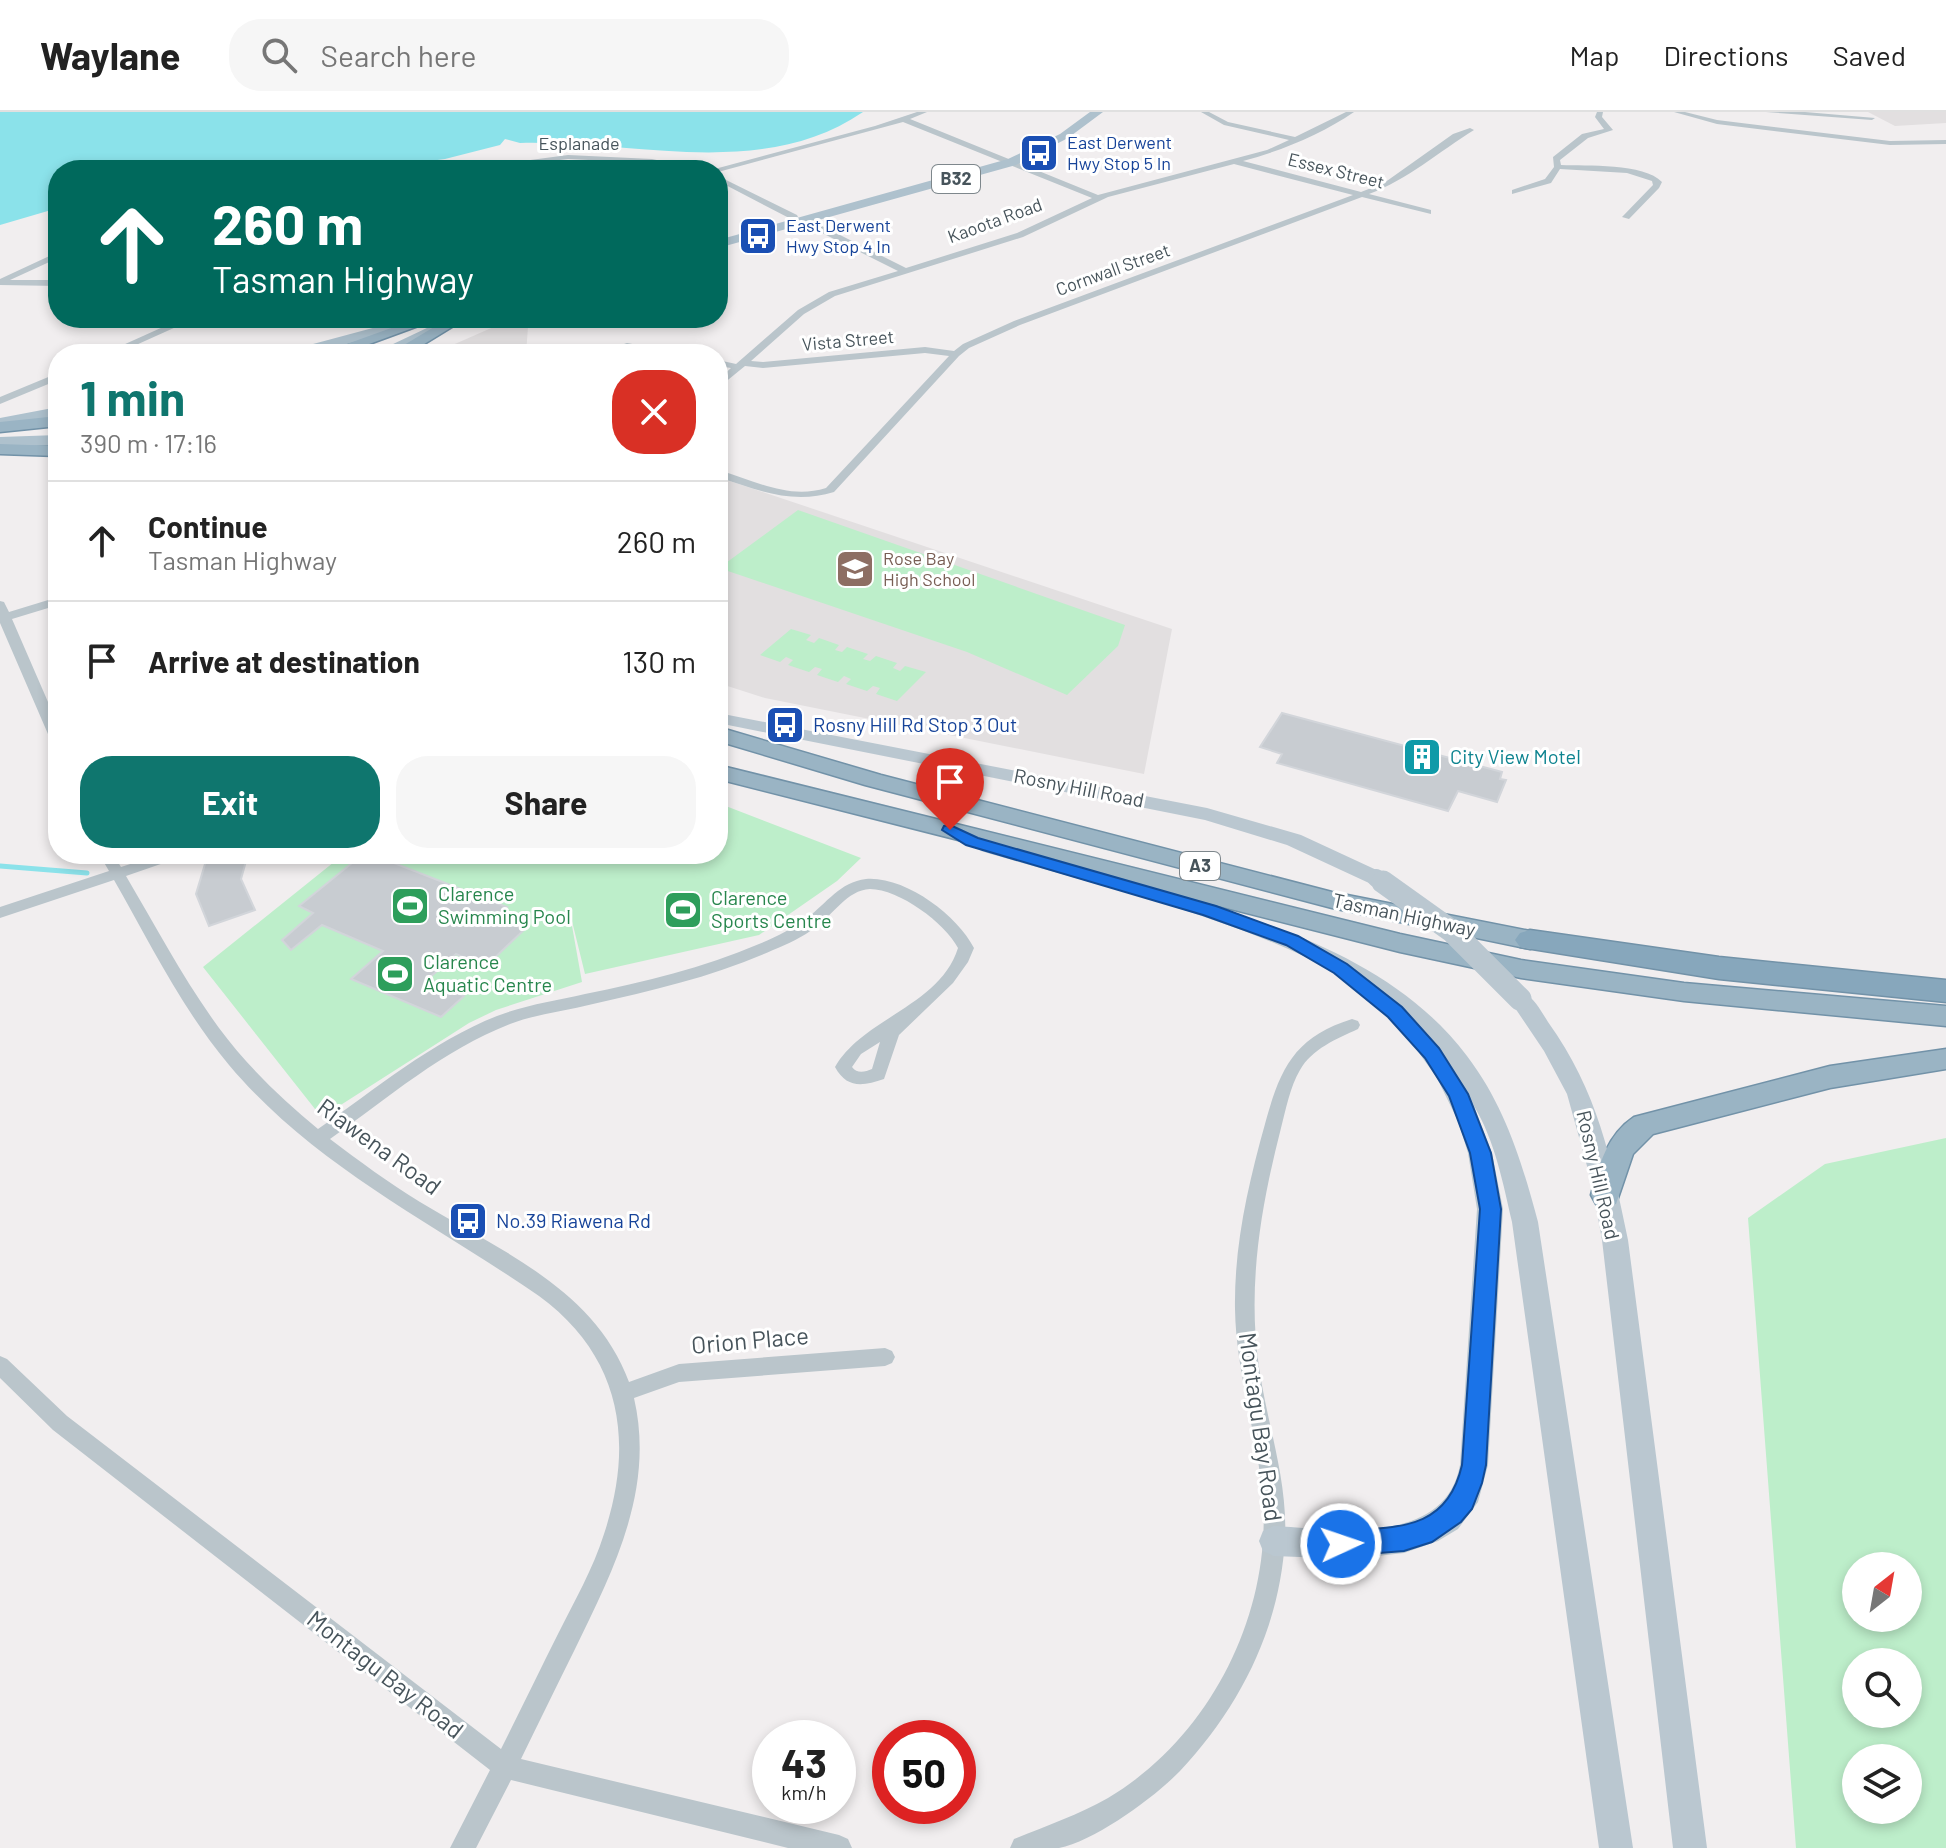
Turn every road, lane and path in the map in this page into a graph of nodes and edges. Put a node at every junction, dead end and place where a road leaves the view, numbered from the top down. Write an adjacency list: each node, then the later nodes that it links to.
1 (924, 112): 12 (street)
2 (1083, 112): 18 (main road, B32)
3 (1097, 112): 18 (main road, B32)
4 (1204, 112): 14 (street)
5 (1351, 112): 14 (street, Kaoota Road)
6 (1600, 112): 21 (street)
7 (1677, 112): 11 (street)
8 (1726, 112): 11 (street)
9 (1769, 112): 10 (street)
10 (1872, 118)
11 (1703, 119): 15 (street)
12 (905, 120): 18 (street); 20 (street)
13 (1470, 130): 24 (street, Cornwall Street)
14 (1298, 140): 19 (street, Kaoota Road)
15 (1946, 142)
16 (543, 160): 17 (street, Esplanade)
17 (631, 160)
18 (1008, 160): 25 (street); 28 (main road, B32)
19 (1236, 161): 24 (street, Essex Street); 25 (street, Kaoota Road)
20 (728, 166)
21 (1558, 167): 23 (street); 27 (street)
22 (728, 183): 28 (street)
23 (1515, 192)
24 (1364, 194): 26 (street, Essex Street); 46 (street, Cornwall Street)
25 (1098, 198): 31 (street, Kaoota Road)
26 (1428, 212)
27 (1626, 217)
28 (799, 219): 29 (main road, B32); 31 (street)
29 (728, 238)
30 (48, 260): 32 (street)
31 (903, 270): 48 (street, Kaoota Road)
32 (0, 282): 33 (street)
33 (48, 283)
34 (168, 328): 40 (street)
35 (399, 328): 41 (main road)
36 (406, 328): 42 (highway)
37 (416, 328): 43 (main road)
38 (417, 328): 44 (highway)
39 (442, 328): 45 (highway)
40 (131, 344)
41 (333, 344)
42 (357, 344)
43 (394, 344)
44 (398, 344)
45 (414, 344)
46 (956, 354): 48 (street, Vista Street); 57 (street, Cornwall Street)
47 (728, 364): 48 (street, Vista Street)
48 (740, 365): 49 (street, Kaoota Road)
49 (728, 376)
50 (48, 380): 51 (street)
51 (0, 401)
52 (48, 414): 54 (main road)
53 (48, 422): 54 (highway)
54 (0, 425)
55 (0, 445): 56 (highway)
56 (48, 446)
57 (728, 476)
58 (48, 603): 59 (street)
59 (2, 614): 60 (street)
60 (48, 718)
61 (728, 720): 79 (main road, Rosny Hill Road, bridge)
62 (728, 737): 65 (highway, Tasman Highway / A3)
63 (728, 746): 65 (highway, Tasman Highway / A3)
64 (728, 774): 66 (highway, Tasman Highway / A3)
65 (873, 780): 71 (highway, Tasman Highway / A3)
66 (950, 830): 72 (main road, Tasman Highway / A3); 74 (highway, Tasman Highway / A3)
67 (112, 864): 69 (street, Riawena Road)
68 (149, 864): 69 (street)
69 (119, 875): 70 (street); 78 (street, Riawena Road)
70 (0, 913)
71 (1530, 940): 73 (highway, Tasman Highway / A3)
72 (1292, 941): 83 (main road); 88 (main road)
73 (1946, 991)
74 (1946, 1016)
75 (906, 1017): 78 (street)
76 (1352, 1025): 83 (street, Montagu Bay Road)
77 (1946, 1059): 79 (highway)
78 (318, 1138): 82 (street, Riawena Road)
79 (1606, 1195): 89 (main road, Rosny Hill Road)
80 (885, 1357): 82 (street, Orion Place)
81 (0, 1365): 84 (street, Montagu Bay Road)
82 (623, 1393): 84 (street, Riawena Road)
83 (1274, 1541): 87 (street, Montagu Bay Road)
84 (505, 1767): 85 (street, Riawena Road); 86 (street, Montagu Bay Road)
85 (463, 1848)
86 (839, 1848)
87 (1023, 1848)
88 (1616, 1848)
89 (1690, 1848)

